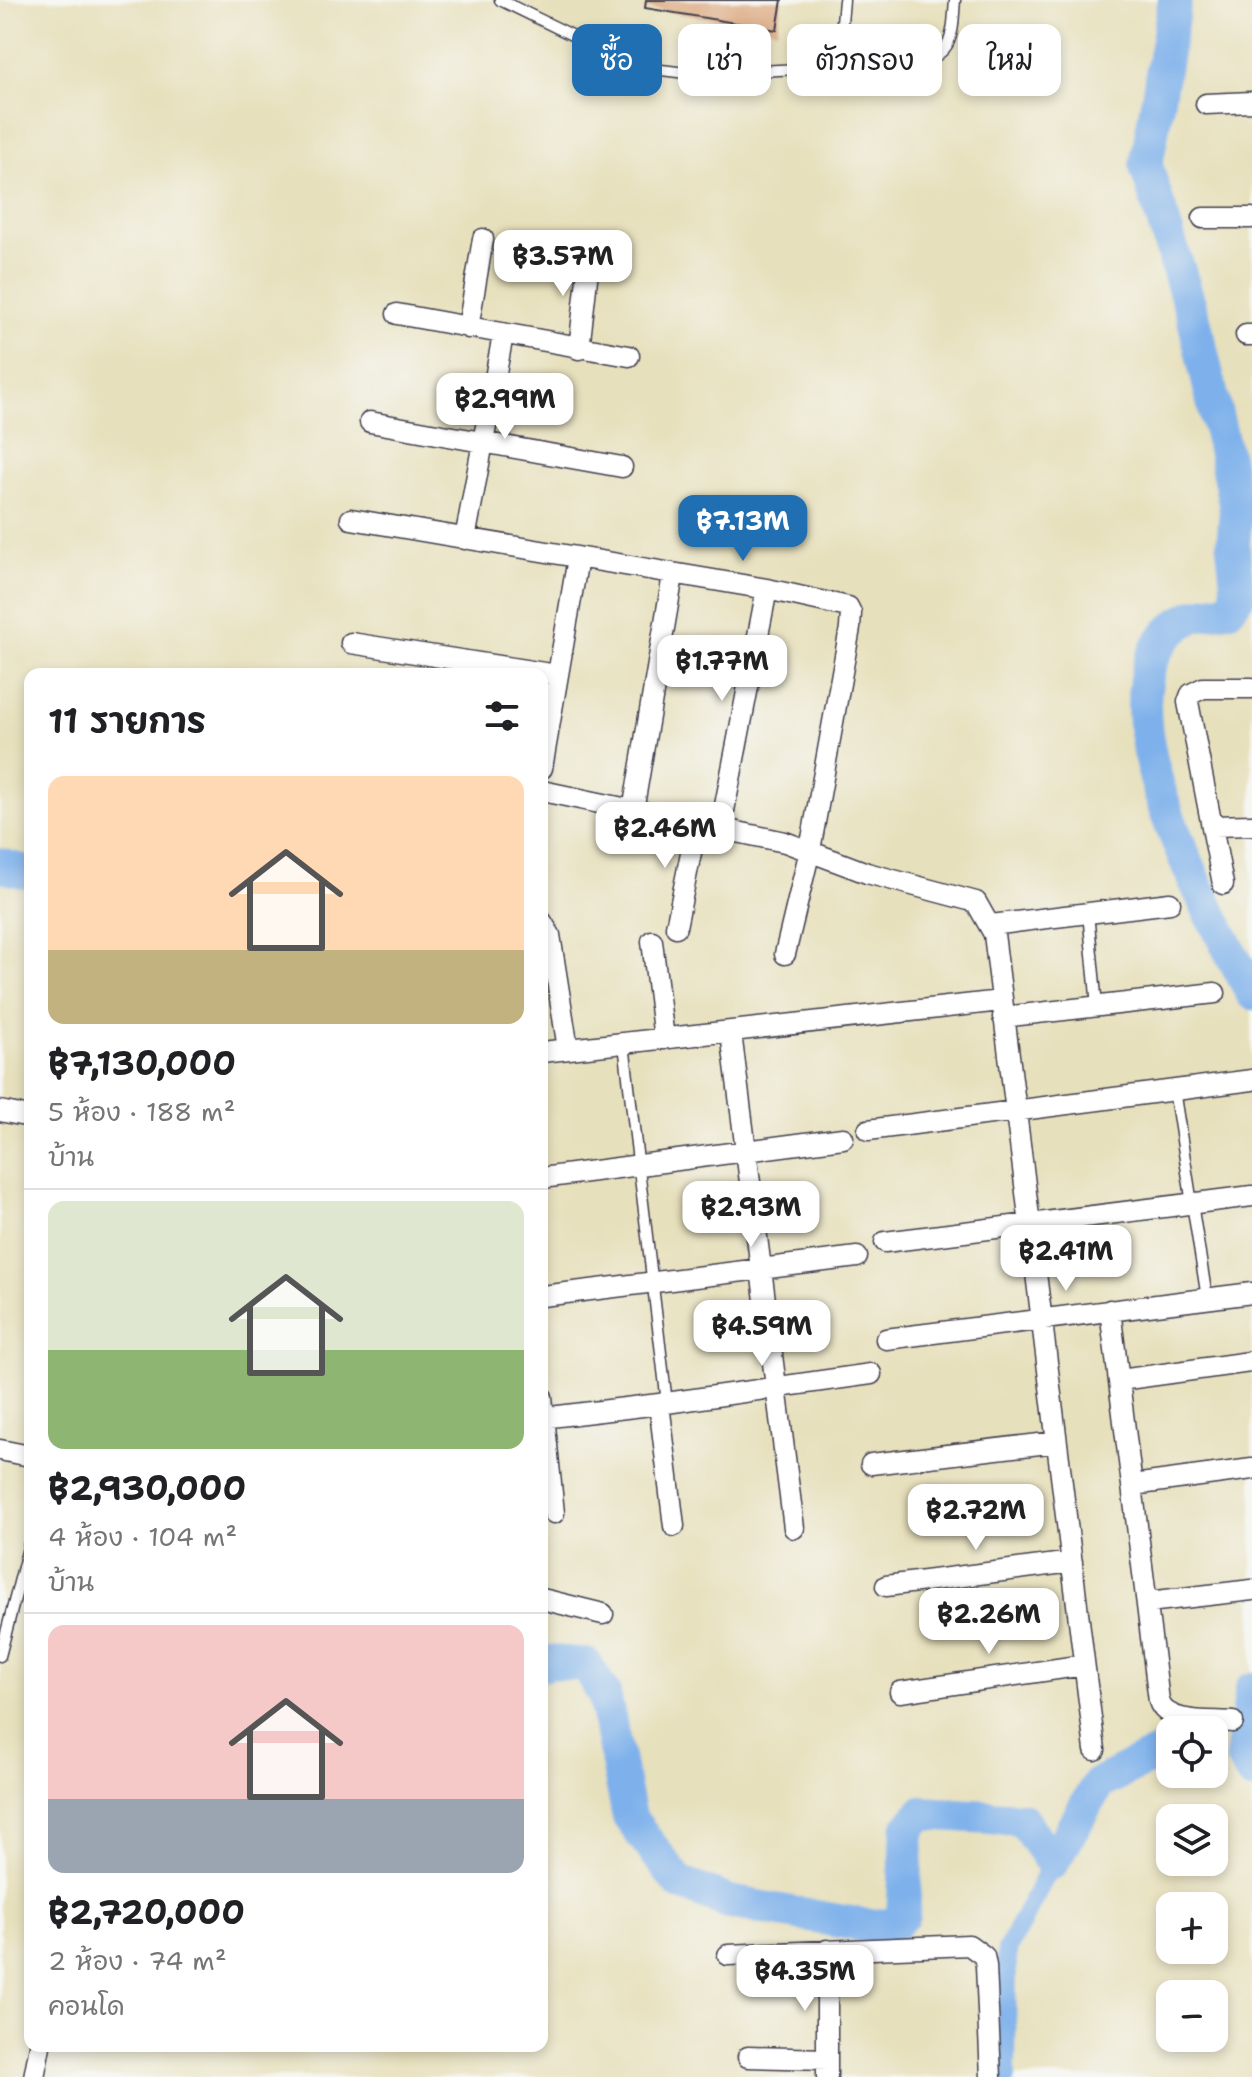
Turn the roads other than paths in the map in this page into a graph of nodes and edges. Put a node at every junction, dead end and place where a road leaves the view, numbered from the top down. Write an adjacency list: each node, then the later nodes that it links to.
1 (500, 0): 6 (lane)
2 (844, 0): 4 (lane)
3 (955, 0): 5 (lane)
4 (842, 24)
5 (942, 52)
6 (787, 69)
7 (1252, 102): 8 (street)
8 (1206, 104)
9 (1203, 218): 10 (street)
10 (1252, 218)
11 (483, 239): 14 (street)
12 (590, 252): 16 (street)
13 (397, 314): 14 (street)
14 (468, 328): 15 (street)
15 (503, 335): 16 (street); 19 (street)
16 (579, 349): 17 (street)
17 (629, 356)
18 (370, 422): 19 (street)
19 (483, 443): 20 (street); 22 (street)
20 (622, 467)
21 (351, 519): 22 (street)
22 (465, 539): 23 (street)
23 (578, 558): 24 (street); 29 (street)
24 (673, 575): 25 (street); 33 (street)
25 (767, 589): 36 (street); 38 (street)
26 (351, 643): 27 (street)
27 (512, 668)
28 (548, 674): 29 (street)
29 (557, 675): 31 (street)
30 (1252, 688): 37 (street)
31 (548, 731)
32 (548, 792): 33 (street)
33 (633, 811): 34 (street)
34 (697, 823): 36 (street); 43 (street)
35 (1252, 825): 37 (street)
36 (721, 826): 38 (street)
37 (1212, 826): 39 (street)
38 (810, 850): 42 (street); 46 (street)
39 (1223, 884)
40 (1170, 903): 41 (street)
41 (1088, 913): 42 (street); 48 (lane)
42 (991, 925): 49 (street)
43 (676, 927)
44 (548, 932): 53 (street)
45 (652, 941): 51 (street)
46 (785, 954)
47 (1215, 993): 48 (street)
48 (1097, 1006): 49 (street)
49 (1002, 1009): 50 (street); 58 (street)
50 (731, 1033): 51 (street); 62 (street)
51 (664, 1039): 52 (street)
52 (624, 1044): 53 (street); 63 (lane)
53 (568, 1049): 54 (street)
54 (548, 1051)
55 (1252, 1080): 56 (street)
56 (1174, 1090): 58 (street); 66 (lane)
57 (0, 1111): 59 (street)
58 (1016, 1112): 60 (street); 67 (street)
59 (24, 1116)
60 (868, 1130)
61 (843, 1138): 62 (street)
62 (747, 1152): 63 (street); 70 (street)
63 (636, 1165): 64 (street); 71 (lane)
64 (548, 1177)
65 (1252, 1196): 66 (street)
66 (1193, 1203): 67 (street); 74 (lane)
67 (1028, 1226): 68 (street); 76 (street)
68 (885, 1242)
69 (857, 1257): 70 (street)
70 (761, 1270): 71 (street); 81 (street)
71 (651, 1284): 73 (street); 82 (lane)
72 (1252, 1293): 74 (street)
73 (548, 1295)
74 (1207, 1298): 75 (street)
75 (1110, 1310): 76 (street); 80 (street)
76 (1040, 1318): 77 (street); 84 (street)
77 (886, 1339)
78 (1250, 1362): 80 (street)
79 (871, 1374): 81 (street)
80 (1120, 1380): 90 (street)
81 (777, 1388): 82 (street); 93 (street)
82 (663, 1403): 83 (street); 92 (street)
83 (548, 1411)
84 (1056, 1442): 88 (street); 94 (street)
85 (0, 1450): 86 (street)
86 (24, 1455)
87 (548, 1457): 91 (street)
88 (871, 1464)
89 (1252, 1469): 90 (street)
90 (1133, 1485): 99 (street)
91 (554, 1513)
92 (674, 1526)
93 (794, 1528)
94 (1072, 1562): 96 (street); 102 (street)
95 (24, 1563): 101 (lane)
96 (886, 1586)
97 (1252, 1590): 99 (street)
98 (548, 1600): 100 (street)
99 (1148, 1602): 104 (street)
100 (603, 1614)
101 (0, 1656)
102 (1084, 1665): 103 (street); 105 (street)
103 (900, 1692)
104 (1233, 1722)
105 (1095, 1750)
106 (827, 1950): 107 (street); 110 (street); 112 (street)
107 (728, 1955)
108 (39, 2052): 111 (street)
109 (748, 2057): 110 (street)
110 (827, 2068)
111 (34, 2077)
112 (991, 2077)

